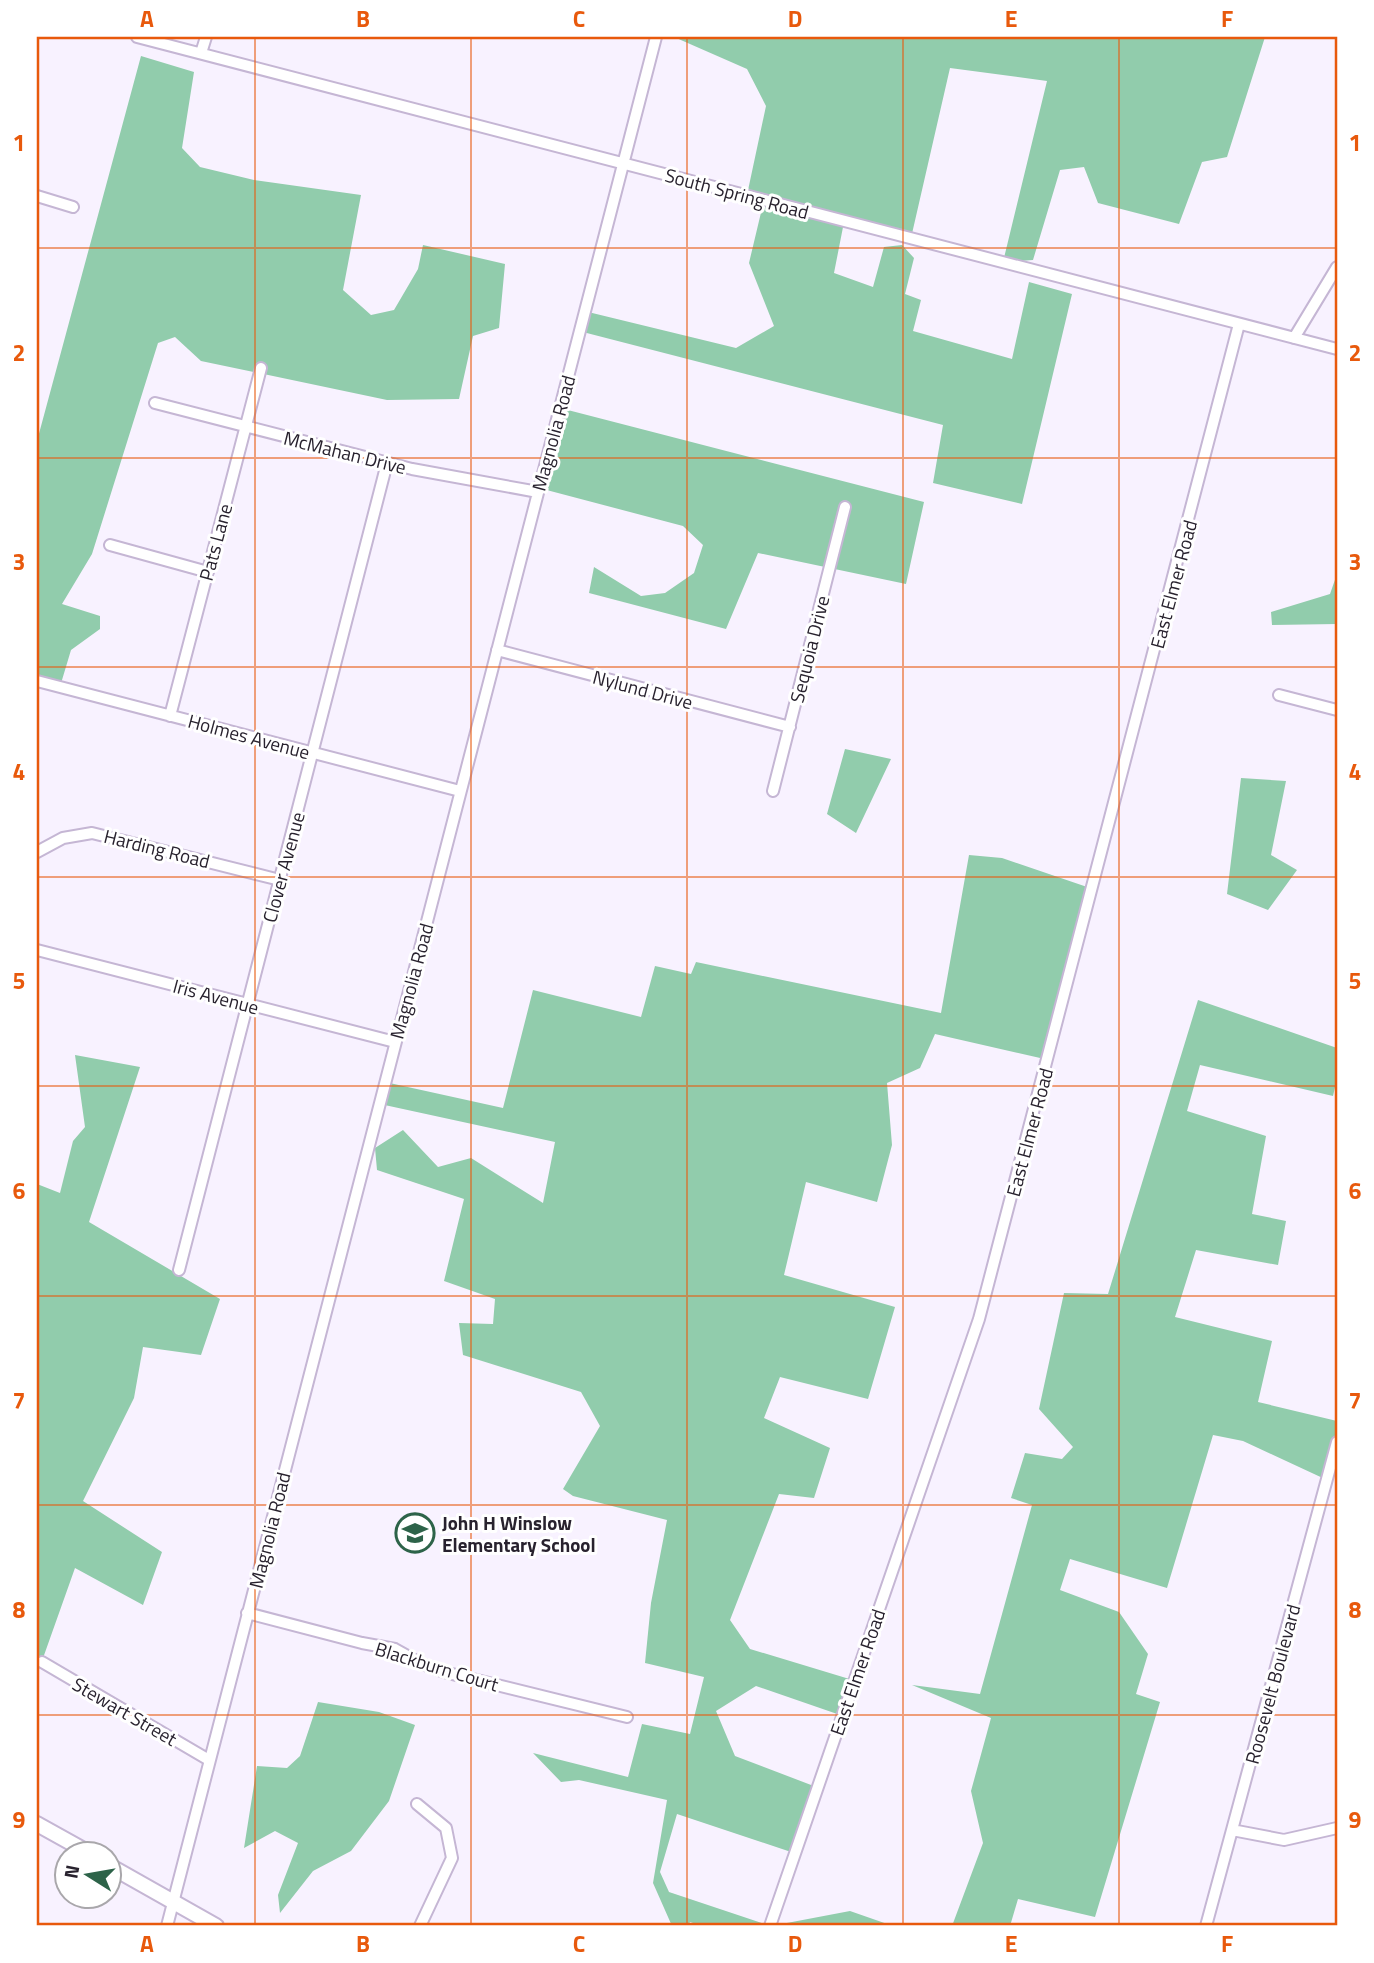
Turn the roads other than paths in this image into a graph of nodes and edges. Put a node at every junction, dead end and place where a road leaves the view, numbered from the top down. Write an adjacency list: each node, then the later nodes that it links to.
1 (137, 37): 4 (street, South Spring Road)
2 (206, 37): 4 (street)
3 (656, 37): 5 (street, Magnolia Road)
4 (201, 53): 5 (street, South Spring Road)
5 (623, 163): 9 (street, South Spring Road); 16 (street, Magnolia Road)
6 (37, 196): 7 (street)
7 (73, 207)
8 (1337, 267): 10 (street)
9 (1239, 324): 10 (street, South Spring Road); 52 (street, East Elmer Road)
10 (1294, 338): 11 (street, South Spring Road)
11 (1337, 349)
12 (261, 368): 14 (street, Pats Lane)
13 (155, 403): 14 (street, McMahan Drive)
14 (245, 426): 15 (street, McMahan Drive); 19 (street, Pats Lane)
15 (387, 463): 16 (street, McMahan Drive); 26 (street, Clover Avenue)
16 (538, 492): 20 (street, Magnolia Road)
17 (845, 507): 25 (street, Sequoia Drive)
18 (110, 545): 19 (street)
19 (208, 572): 24 (street, Pats Lane)
20 (497, 650): 25 (street, Nylund Drive); 27 (street, Magnolia Road)
21 (37, 681): 24 (street, Holmes Avenue)
22 (1279, 695): 23 (street)
23 (1337, 710)
24 (170, 716): 26 (street, Holmes Avenue)
25 (790, 727): 28 (street, Sequoia Drive)
26 (313, 753): 27 (street, Holmes Avenue); 30 (street, Clover Avenue)
27 (460, 791): 33 (street, Magnolia Road)
28 (773, 791)
29 (37, 852): 30 (street, Harding Road)
30 (280, 880): 32 (street, Clover Avenue)
31 (37, 950): 32 (street, Iris Avenue)
32 (247, 1005): 33 (street, Iris Avenue); 34 (street, Clover Avenue)
33 (395, 1042): 38 (street, Magnolia Road)
34 (178, 1270)
35 (1337, 1442): 36 (street, Roosevelt Boulevard)
36 (1325, 1489): 37 (street); 45 (street, Roosevelt Boulevard)
37 (1337, 1493)
38 (247, 1613): 40 (street, Blackburn Court); 41 (street, Magnolia Road)
39 (41, 1662): 41 (street, Stewart Street)
40 (627, 1717)
41 (209, 1760): 48 (street, Magnolia Road)
42 (417, 1804): 51 (street)
43 (37, 1824): 46 (main road)
44 (1337, 1828): 45 (street)
45 (1232, 1830): 53 (street, Roosevelt Boulevard)
46 (66, 1840)
47 (122, 1873): 48 (main road)
48 (174, 1902): 49 (street, Magnolia Road); 50 (main road)
49 (167, 1926)
50 (216, 1926)
51 (420, 1926)
52 (770, 1926)
53 (1206, 1926)

